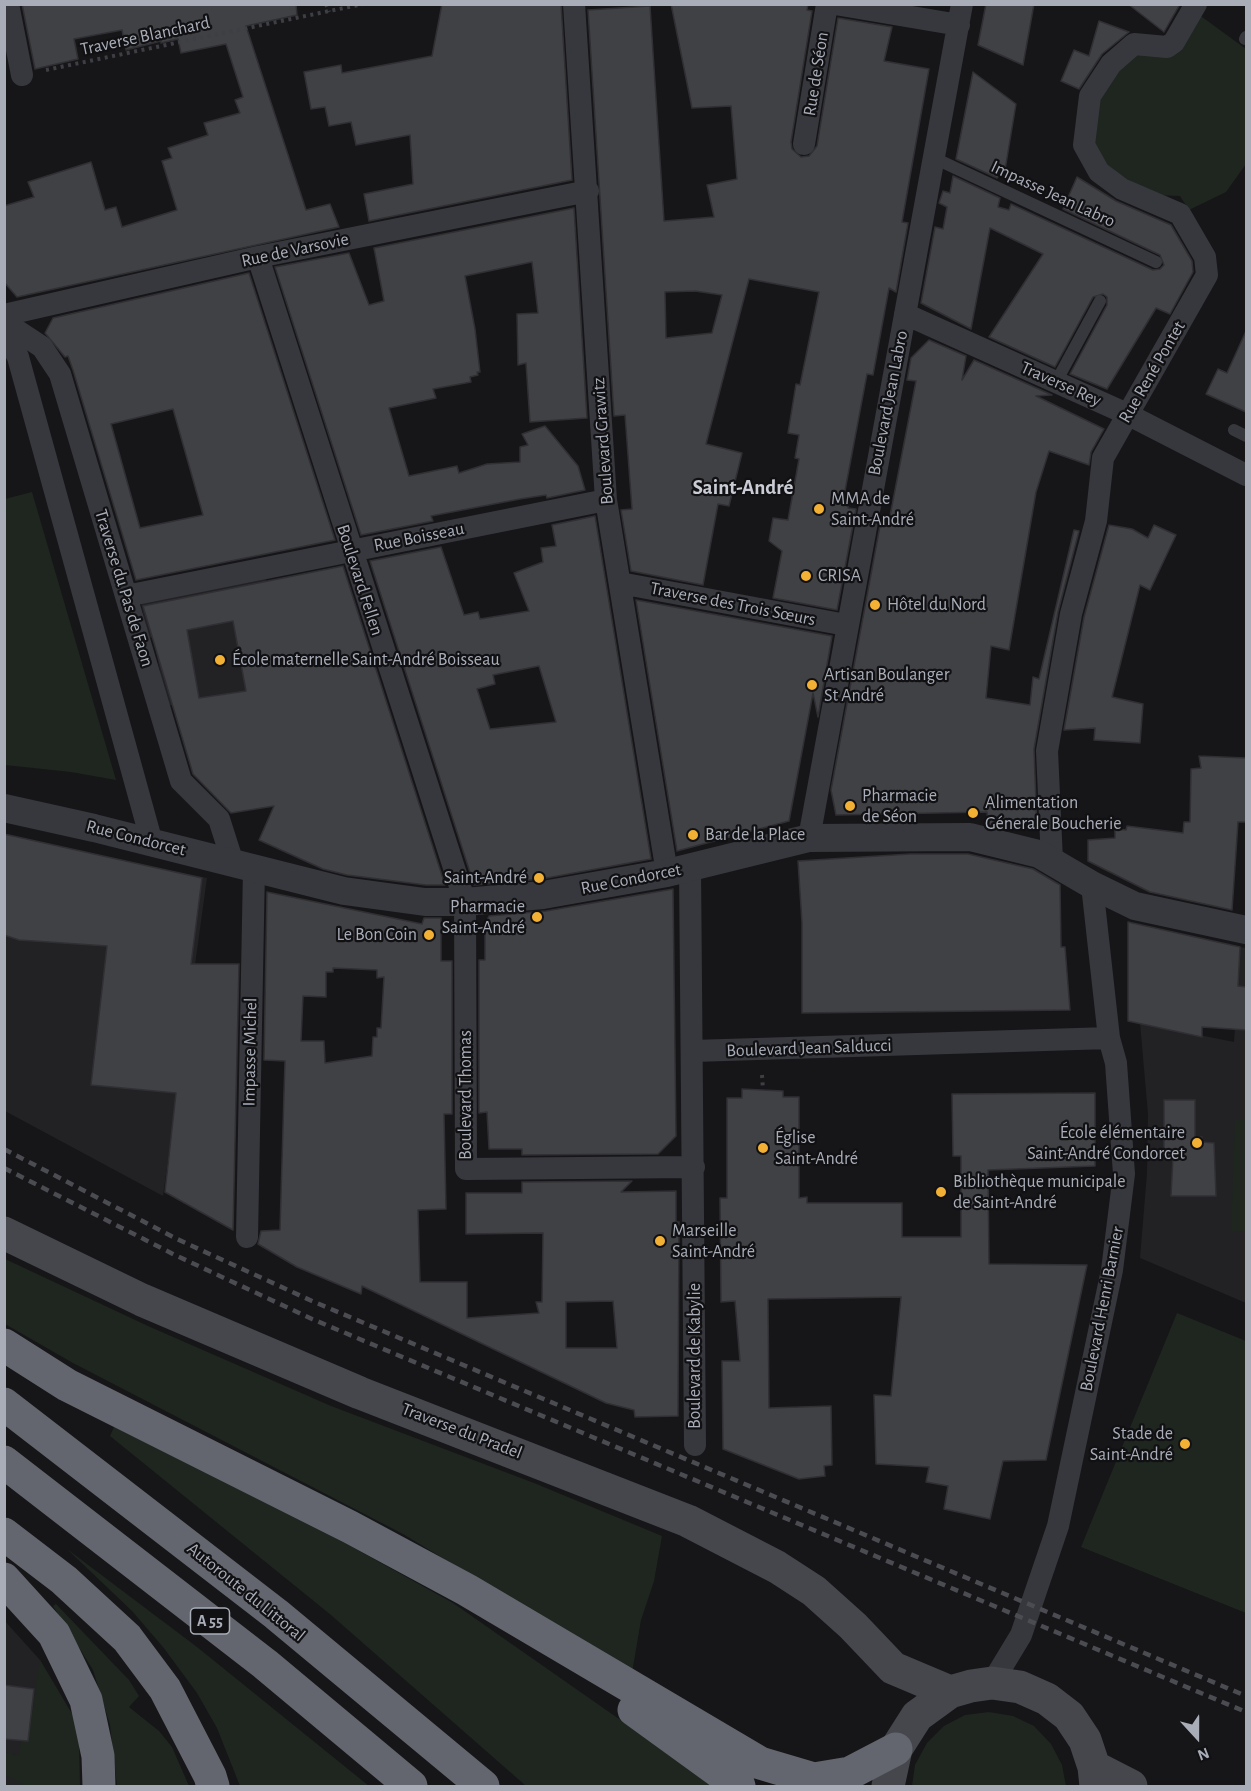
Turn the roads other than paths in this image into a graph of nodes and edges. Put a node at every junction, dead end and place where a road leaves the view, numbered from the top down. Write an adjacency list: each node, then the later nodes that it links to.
1 (8, 4): 7 (street)
2 (574, 4): 10 (street, Boulevard Grawitz)
3 (827, 4): 8 (street, Rue de Séon)
4 (835, 4): 6 (street)
5 (1196, 4): 19 (street, Rue René Pontet)
6 (960, 15): 9 (street, Boulevard Jean Labro)
7 (22, 75)
8 (804, 144)
9 (934, 158): 12 (lane, Impasse Jean Labro); 14 (street, Boulevard Jean Labro)
10 (588, 192): 11 (street, Rue de Varsovie); 23 (street, Boulevard Grawitz)
11 (258, 257): 15 (street, Rue de Varsovie); 24 (street, Boulevard Fellen)
12 (1156, 262)
13 (1100, 301): 18 (lane)
14 (905, 314): 18 (street, Traverse Rey); 27 (street, Boulevard Jean Labro)
15 (4, 315)
16 (4, 322): 26 (street, Traverse du Pas de Faon)
17 (4, 331): 30 (street)
18 (1056, 382): 19 (street, Traverse Rey)
19 (1127, 414): 22 (street, Traverse Rey); 31 (street, Rue René Pontet)
20 (1234, 430): 21 (lane)
21 (1246, 436)
22 (1246, 475)
23 (606, 500): 24 (street, Rue Boisseau); 25 (street, Boulevard Grawitz)
24 (350, 550): 26 (street, Rue Boisseau); 35 (street, Boulevard Fellen)
25 (620, 583): 27 (street, Traverse des Trois Sœurs); 33 (street, Boulevard Grawitz)
26 (126, 596): 32 (street, Traverse du Pas de Faon)
27 (846, 625): 29 (street, Boulevard Jean Labro)
28 (4, 808): 30 (street, Rue Condorcet)
29 (809, 838): 31 (street, Rue Condorcet); 33 (street, Rue Condorcet)
30 (152, 843): 32 (street, Rue Condorcet)
31 (1052, 861): 34 (street, Rue Condorcet)
32 (243, 865): 35 (street, Rue Condorcet); 41 (street, Impasse Michel)
33 (678, 871): 35 (street, Rue Condorcet); 38 (street)
34 (1092, 885): 36 (street, Rue Condorcet); 37 (street, Boulevard Henri Barnier)
35 (465, 902): 39 (street, Boulevard Thomas)
36 (1246, 930)
37 (1109, 1038): 38 (street, Boulevard Jean Salducci); 50 (street, Boulevard Henri Barnier)
38 (693, 1052): 39 (street, Boulevard de Kabylie)
39 (693, 1167): 44 (street, Boulevard de Kabylie)
40 (4, 1233): 49 (main road, Traverse du Pradel)
41 (247, 1237)
42 (4, 1345): 48 (highway)
43 (4, 1404): 57 (highway, Autoroute du Littoral / A 55)
44 (695, 1445)
45 (4, 1462): 56 (highway, A 55)
46 (4, 1534): 55 (highway)
47 (4, 1579): 54 (highway)
48 (467, 1590): 52 (highway); 58 (highway)
49 (893, 1668): 51 (main road, Traverse du Pradel); 52 (main road)
50 (992, 1683): 51 (main road); 53 (main road)
51 (950, 1692): 52 (main road)
52 (900, 1741): 59 (main road)
53 (1095, 1777): 60 (main road)
54 (99, 1786)
55 (213, 1786)
56 (411, 1786)
57 (483, 1786)
58 (739, 1786)
59 (888, 1786)
60 (1131, 1786)

